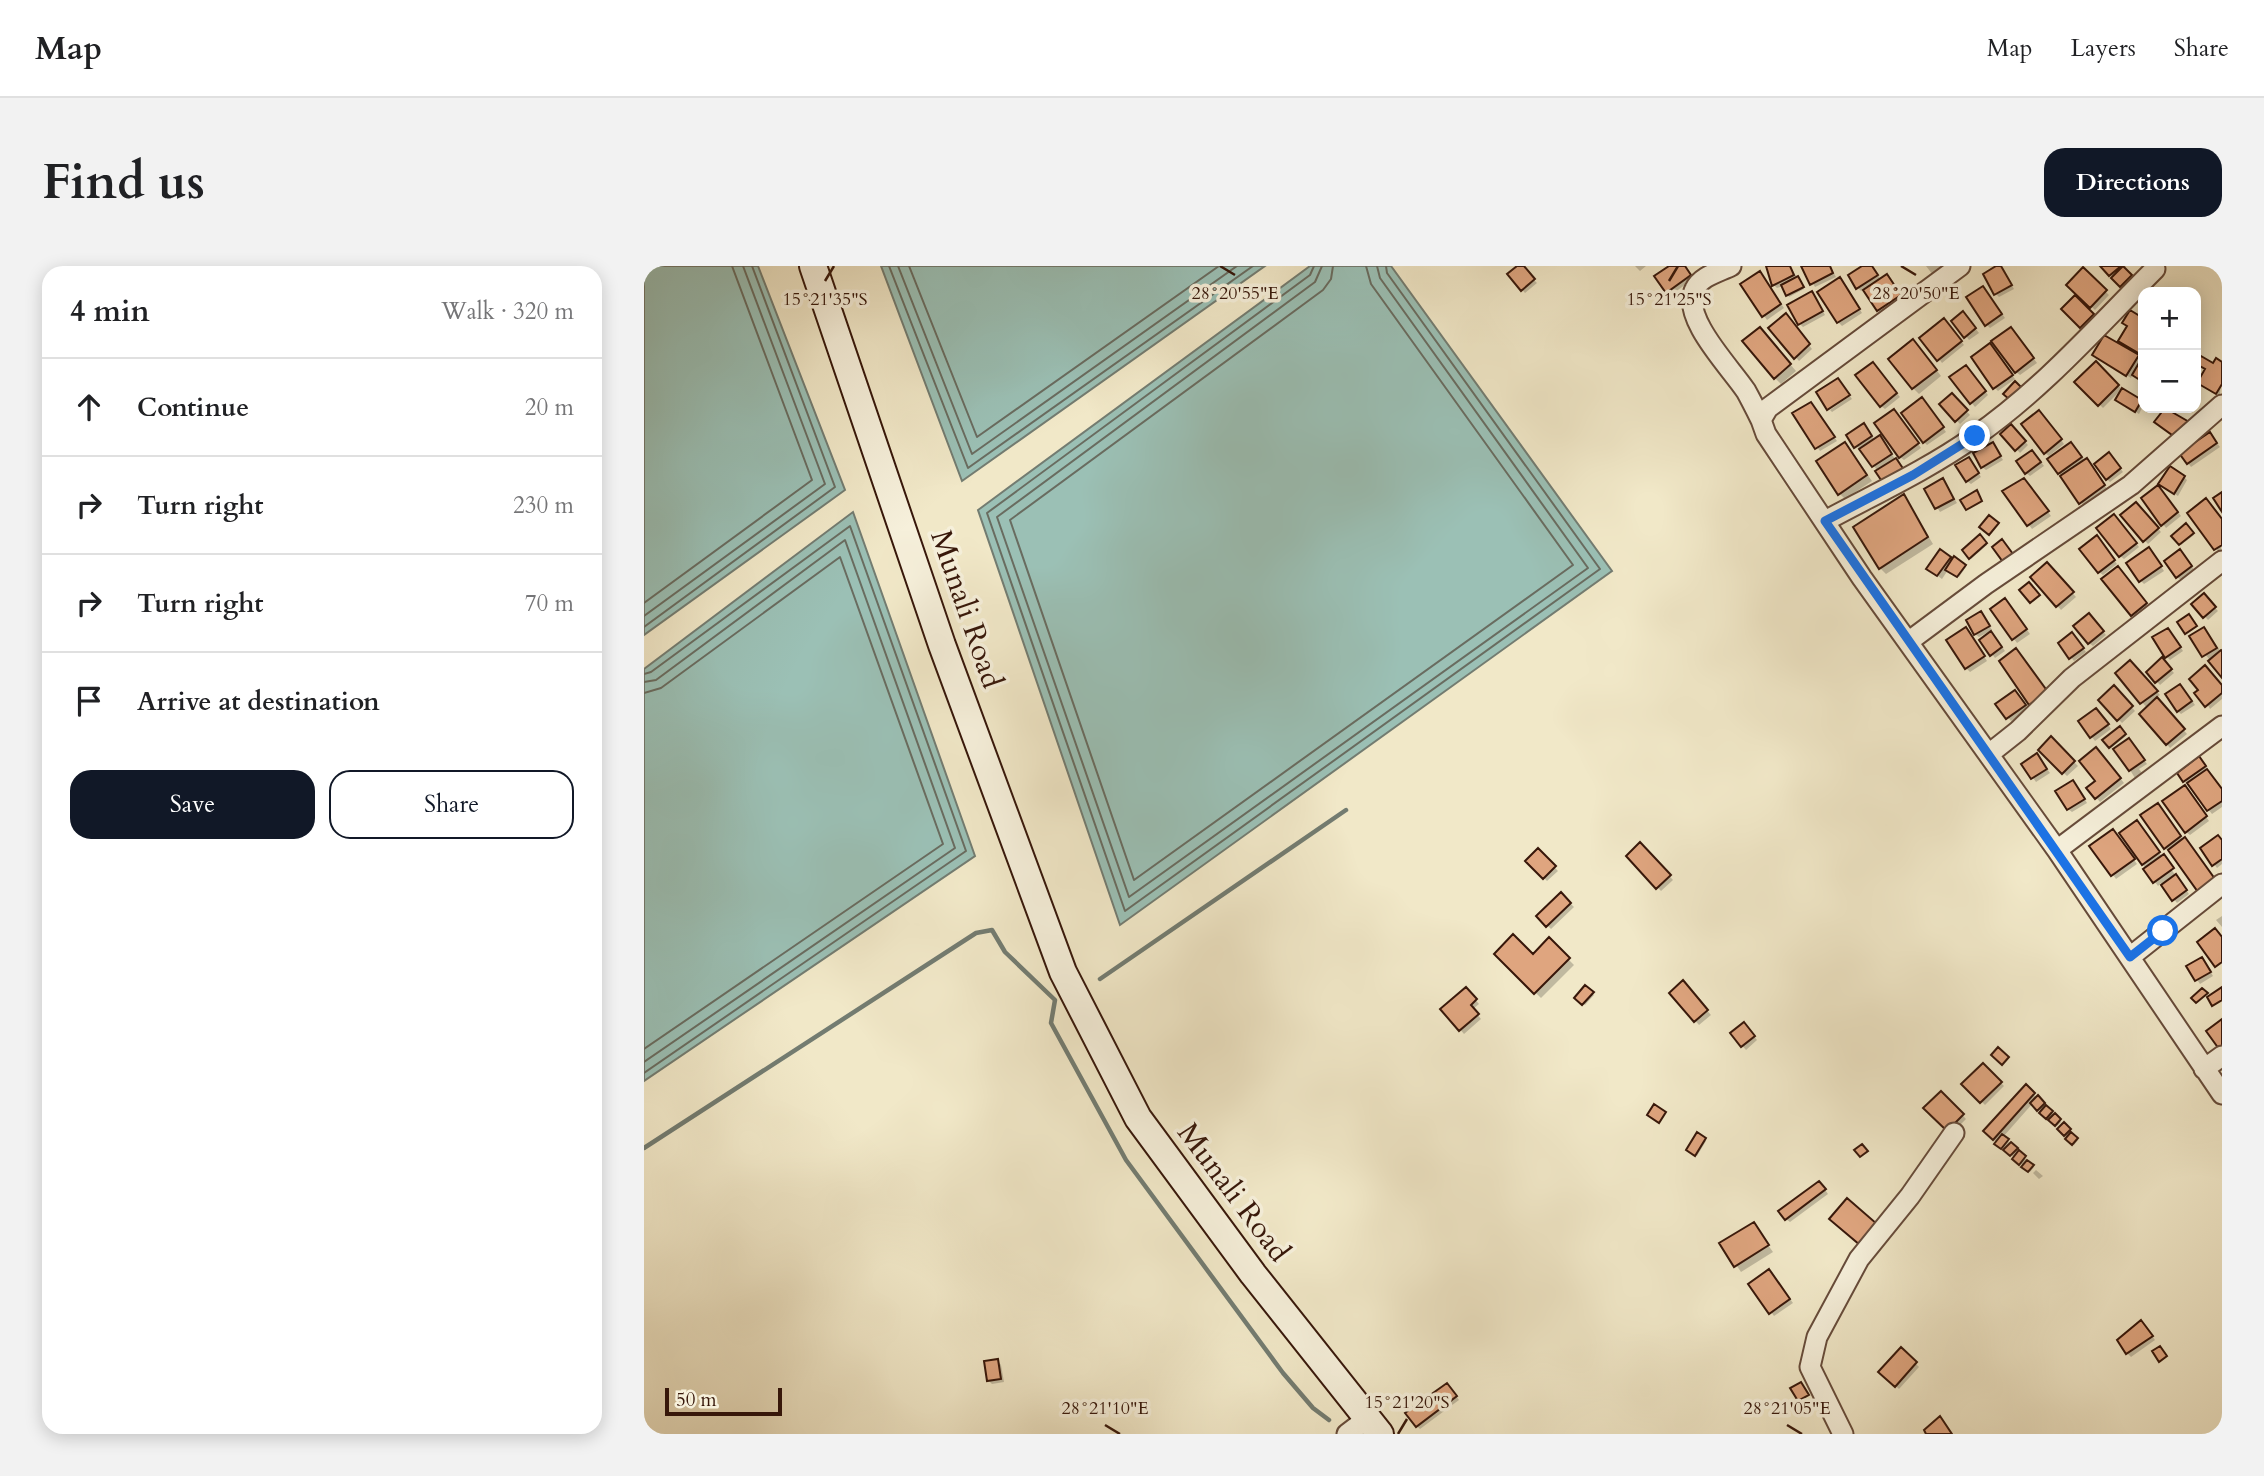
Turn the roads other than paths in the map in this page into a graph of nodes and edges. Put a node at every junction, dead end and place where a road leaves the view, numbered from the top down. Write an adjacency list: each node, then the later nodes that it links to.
1 (813, 266): 19 (main road, Munali Road)
2 (1731, 266): 6 (street)
3 (1961, 266): 6 (street)
4 (2155, 269): 7 (street)
5 (2222, 405): 9 (street)
6 (1761, 419): 7 (street)
7 (1825, 521): 9 (street)
8 (2222, 561): 11 (street)
9 (1909, 642): 11 (street)
10 (2222, 726): 12 (street)
11 (1989, 754): 12 (street)
12 (2057, 850): 14 (street)
13 (2222, 884): 14 (street)
14 (2130, 957): 16 (street)
15 (2222, 1056): 16 (street)
16 (2204, 1069): 17 (street)
17 (2222, 1094)
18 (1954, 1133): 20 (street)
19 (1362, 1430)
20 (1843, 1434)

